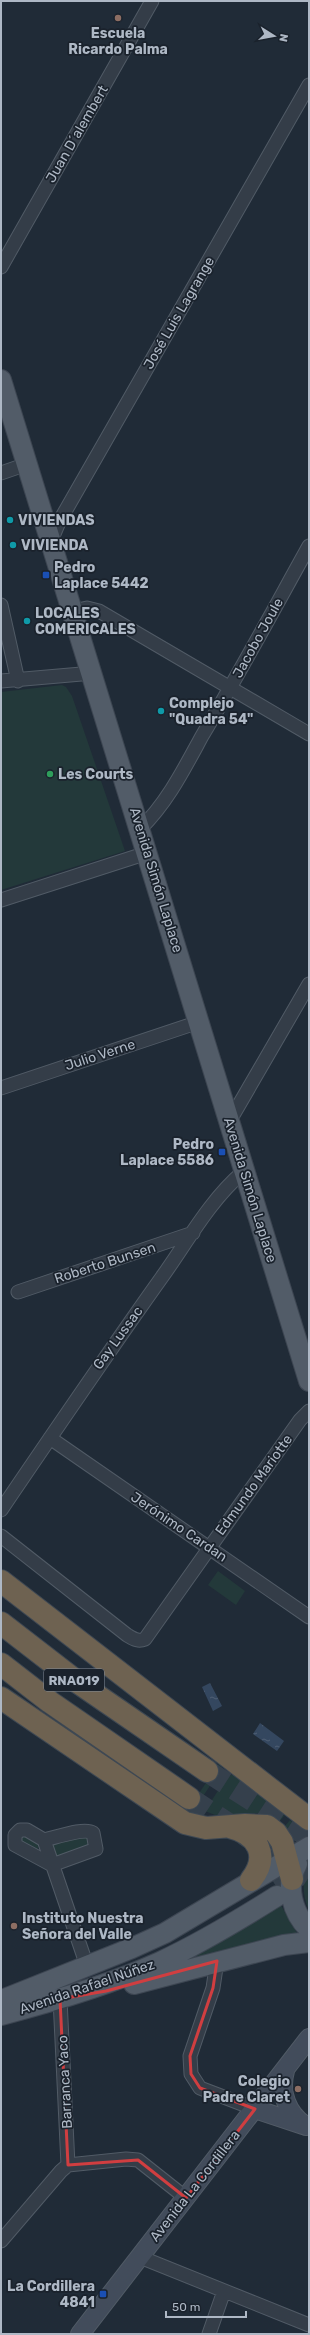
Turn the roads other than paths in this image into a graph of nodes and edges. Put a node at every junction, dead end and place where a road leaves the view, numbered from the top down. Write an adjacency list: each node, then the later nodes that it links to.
1 (152, 1): 3 (street, Juan D´alembert)
2 (309, 85): 7 (street, José Luis Lagrange)
3 (1, 267)
4 (1, 380): 5 (main road, Avenida Simón Laplace)
5 (27, 464): 6 (street); 7 (main road, Avenida Simón Laplace)
6 (1, 473)
7 (51, 541): 10 (main road, Avenida Simón Laplace)
8 (309, 546): 14 (street, Jacobo Joule)
9 (1, 605): 13 (street)
10 (73, 611): 11 (main road, Avenida Simón Laplace); 14 (street)
11 (93, 674): 13 (street); 16 (main road, Avenida Simón Laplace)
12 (1, 681): 13 (street)
13 (18, 681)
14 (230, 689): 15 (street); 16 (street, Jacobo Joule)
15 (309, 734)
16 (140, 829): 17 (main road, Avenida Simón Laplace)
17 (147, 853): 18 (street); 20 (main road, Avenida Simón Laplace)
18 (1, 900)
19 (309, 984): 22 (street)
20 (199, 1022): 21 (street, Julio Verne); 22 (main road, Avenida Simón Laplace)
21 (1, 1088)
22 (229, 1122): 23 (main road, Avenida Simón Laplace)
23 (243, 1172): 24 (street, Gay Lussac); 26 (main road, Avenida Simón Laplace)
24 (193, 1234): 25 (street, Roberto Bunsen); 28 (street, Gay Lussac)
25 (18, 1292)
26 (308, 1376)
27 (309, 1411): 31 (street, Edmundo Mariotte)
28 (50, 1438): 29 (street, Gay Lussac); 31 (street, Jerónimo Cardan)
29 (1, 1510)
30 (1, 1536): 31 (street, Edmundo Mariotte)
31 (209, 1548): 33 (street, Jerónimo Cardan)
32 (1, 1581): 39 (highway)
33 (309, 1617)
34 (1, 1623): 37 (highway, RNA019)
35 (1, 1664): 38 (highway, RNA019)
36 (1, 1698): 40 (highway)
37 (207, 1771)
38 (189, 1798)
39 (309, 1819)
40 (230, 1827): 44 (highway); 45 (highway)
41 (44, 1840): 43 (street); 43 (street); 43 (street)
42 (309, 1848): 44 (main road)
43 (52, 1865): 51 (street)
44 (282, 1879): 45 (main road); 46 (main road); 52 (main road, Avenida Rafael Núñez); 53 (main road, Avenida Rafael Núñez)
45 (251, 1880): 51 (main road)
46 (309, 1929)
47 (309, 1942): 48 (main road)
48 (268, 1949): 49 (main road); 50 (main road)
49 (309, 1957)
50 (217, 1961): 52 (main road); 57 (street)
51 (87, 1966): 53 (main road)
52 (66, 1997): 54 (main road, Avenida Rafael Núñez); 59 (street, Barranca Yaco)
53 (1, 2000)
54 (1, 2015)
55 (309, 2038): 56 (main road, Avenida La Cordillera)
56 (285, 2071): 57 (main road, Avenida La Cordillera); 58 (main road)
57 (254, 2110): 58 (main road); 60 (main road, Avenida La Cordillera)
58 (308, 2127)
59 (68, 2165): 60 (street); 61 (street)
60 (186, 2198): 62 (main road, Avenida La Cordillera)
61 (1, 2241)
62 (140, 2258): 63 (street); 65 (main road, Avenida La Cordillera)
63 (224, 2291): 64 (street); 66 (street)
64 (309, 2325)
65 (80, 2334)
66 (209, 2334)

